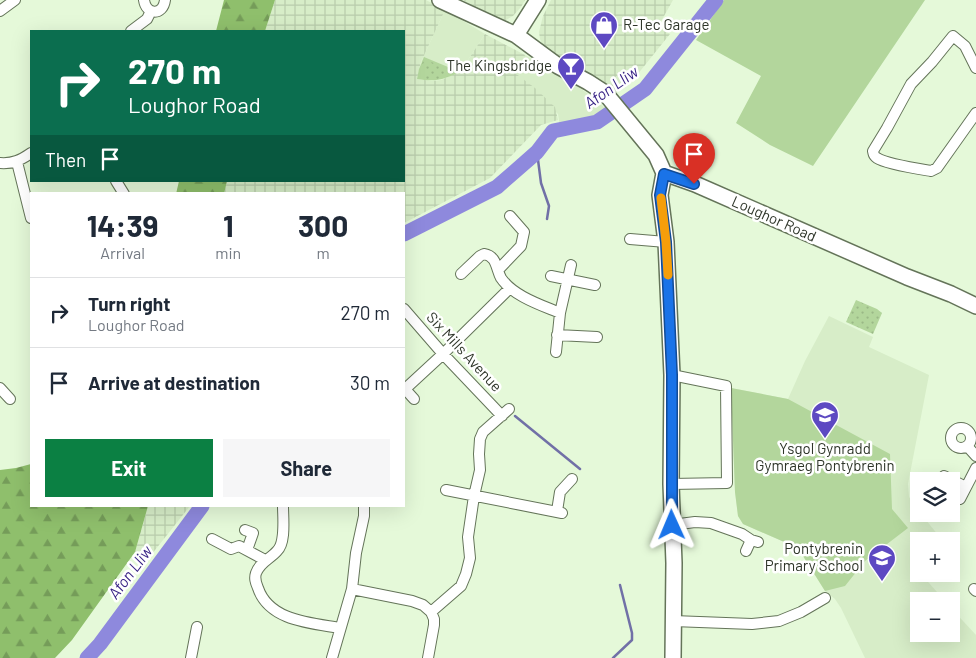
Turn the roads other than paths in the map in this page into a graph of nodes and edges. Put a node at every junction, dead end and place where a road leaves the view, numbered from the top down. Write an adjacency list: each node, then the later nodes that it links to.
1 (15, 0): 6 (street)
2 (144, 0): 7 (street)
3 (165, 0): 7 (street)
4 (440, 0): 9 (main road)
5 (538, 0): 9 (main road)
6 (0, 11)
7 (151, 11): 8 (street)
8 (132, 30)
9 (516, 35): 15 (main road)
10 (976, 68): 11 (street)
11 (976, 113)
12 (30, 154): 13 (street)
13 (17, 162): 14 (street); 16 (street)
14 (0, 163)
15 (664, 174): 19 (main road); 27 (main road, Loughor Road)
16 (30, 214)
17 (510, 216): 21 (street)
18 (630, 239): 19 (street)
19 (666, 242): 34 (main road)
20 (571, 266): 24 (street)
21 (498, 270): 22 (street); 26 (street)
22 (461, 274)
23 (551, 276): 24 (street)
24 (567, 280): 25 (street); 29 (street)
25 (595, 285)
26 (510, 288): 29 (street); 33 (street)
27 (976, 306)
28 (405, 310): 33 (street, Six Mills Avenue)
29 (560, 313): 30 (street)
30 (558, 335): 31 (street); 32 (street)
31 (597, 337)
32 (556, 352)
33 (443, 354): 35 (street); 48 (street, Six Mills Avenue)
34 (672, 375): 44 (main road); 44 (street)
35 (405, 388)
36 (405, 390): 39 (street)
37 (1, 391): 38 (street)
38 (10, 398)
39 (414, 399)
40 (967, 446): 41 (street)
41 (976, 456)
42 (976, 468): 46 (street)
43 (572, 479): 48 (street)
44 (671, 484): 52 (main road)
45 (960, 484): 46 (street)
46 (966, 487): 49 (street)
47 (446, 490): 48 (street)
48 (474, 496): 60 (street)
49 (960, 500)
50 (282, 507): 57 (street)
51 (364, 507): 58 (street)
52 (672, 525): 56 (street); 61 (main road)
53 (245, 530): 55 (street)
54 (212, 539): 55 (street)
55 (247, 550): 57 (street)
56 (746, 551)
57 (266, 560): 63 (street)
58 (352, 589): 60 (street); 63 (street)
59 (825, 598): 61 (street)
60 (431, 612): 66 (street)
61 (673, 621): 67 (main road)
62 (197, 627): 64 (street)
63 (340, 628): 65 (street)
64 (191, 658)
65 (332, 658)
66 (428, 658)
67 (673, 658)

